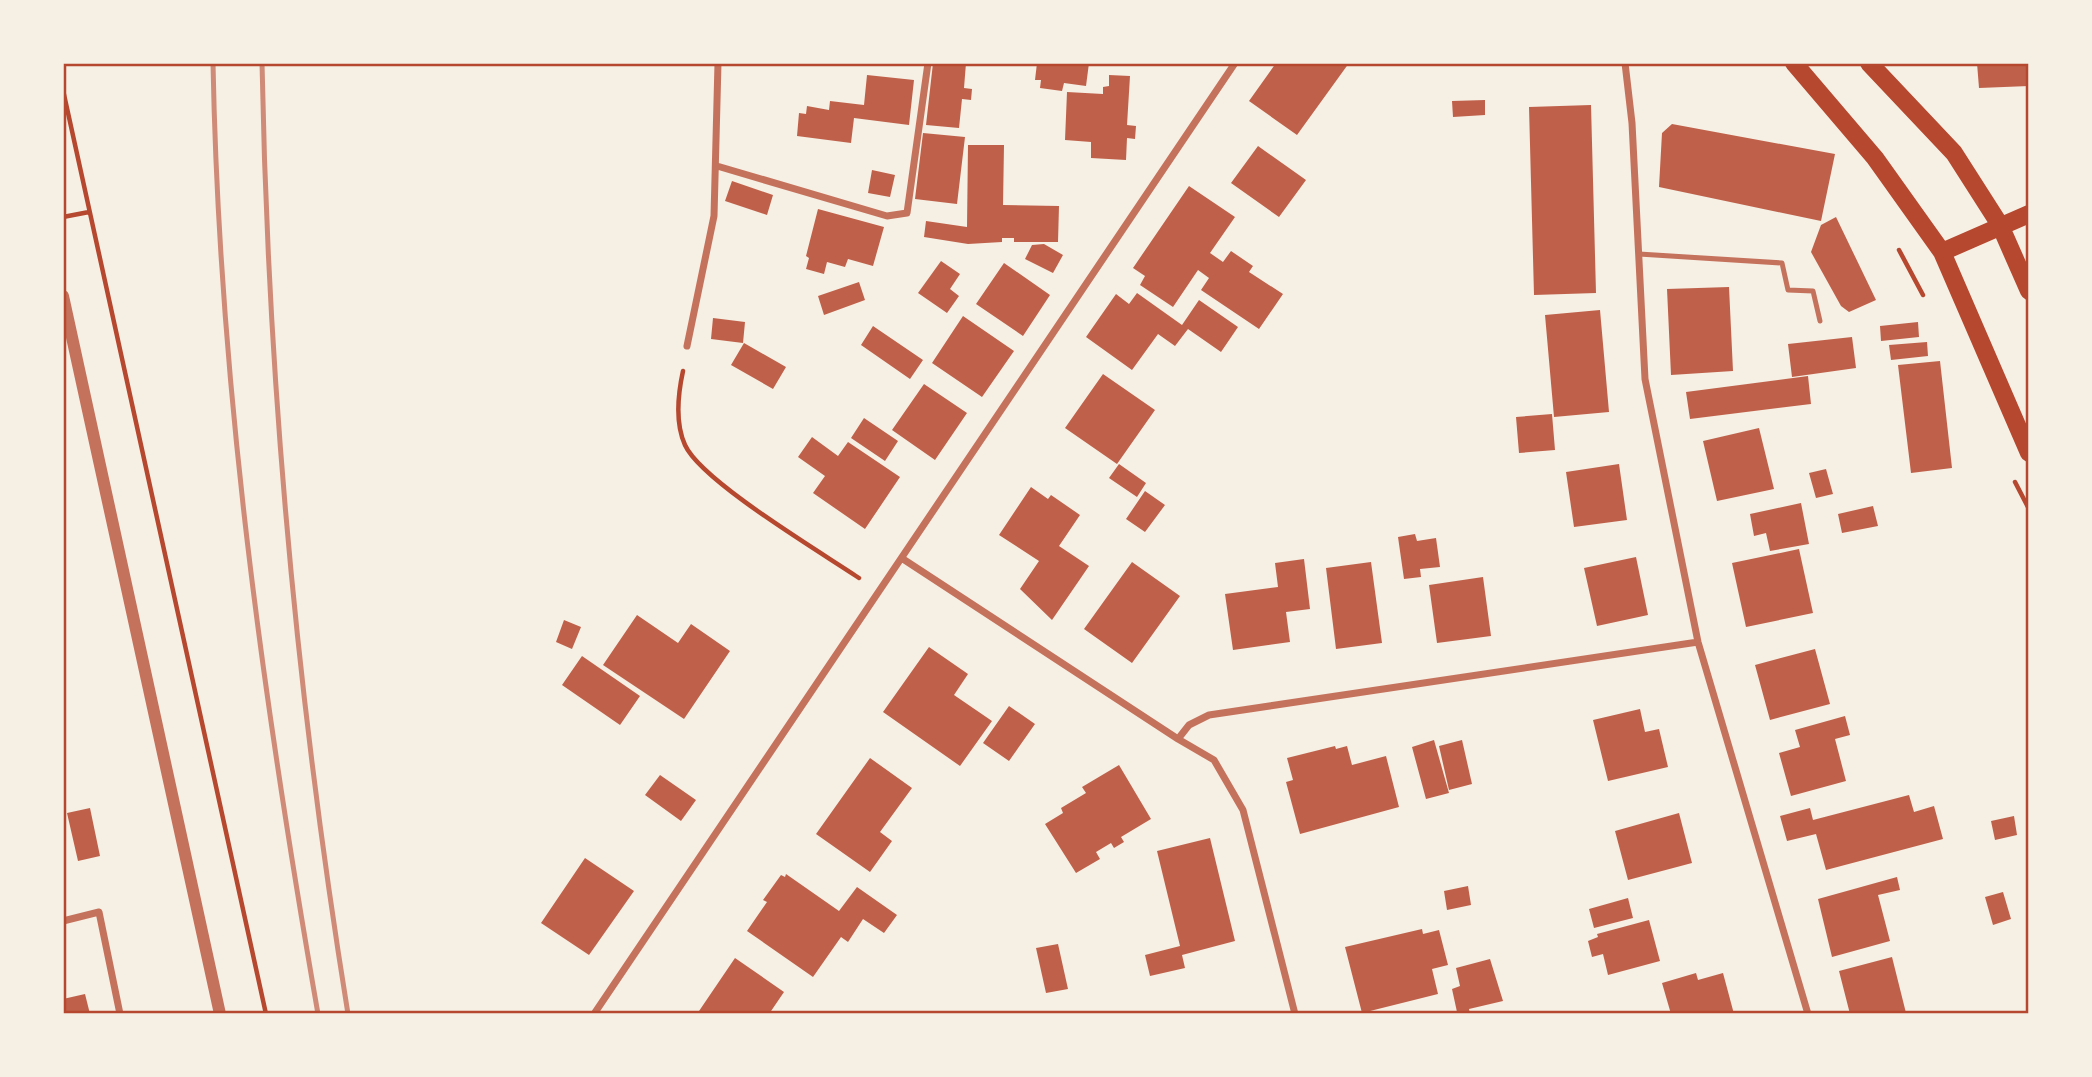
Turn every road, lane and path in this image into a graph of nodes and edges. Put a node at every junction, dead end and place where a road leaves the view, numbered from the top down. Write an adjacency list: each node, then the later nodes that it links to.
1 (718, 63): 8 (street)
2 (928, 63): 8 (street)
3 (1235, 63): 24 (street)
4 (1625, 63): 15 (street)
5 (1794, 63): 14 (main road)
6 (1869, 63): 12 (main road)
7 (63, 90): 9 (path)
8 (716, 166): 20 (street)
9 (89, 212): 11 (path); 31 (path)
10 (2029, 214): 12 (main road)
11 (63, 217)
12 (2000, 225): 14 (main road); 16 (main road)
13 (1898, 247): 18 (path)
14 (1942, 252): 21 (main road)
15 (1639, 254): 19 (lane); 26 (street)
16 (2029, 291)
17 (63, 296): 30 (street)
18 (1924, 296)
19 (1820, 321)
20 (687, 346): 25 (path)
21 (2029, 453)
22 (2010, 472): 23 (path)
23 (2029, 509)
24 (903, 559): 25 (street); 27 (street)
25 (880, 592): 32 (street)
26 (1698, 642): 27 (street); 34 (street)
27 (1178, 739): 33 (street)
28 (63, 921): 29 (street)
29 (120, 1014)
30 (220, 1014)
31 (266, 1014)
32 (594, 1014)
33 (1295, 1014)
34 (1808, 1014)

